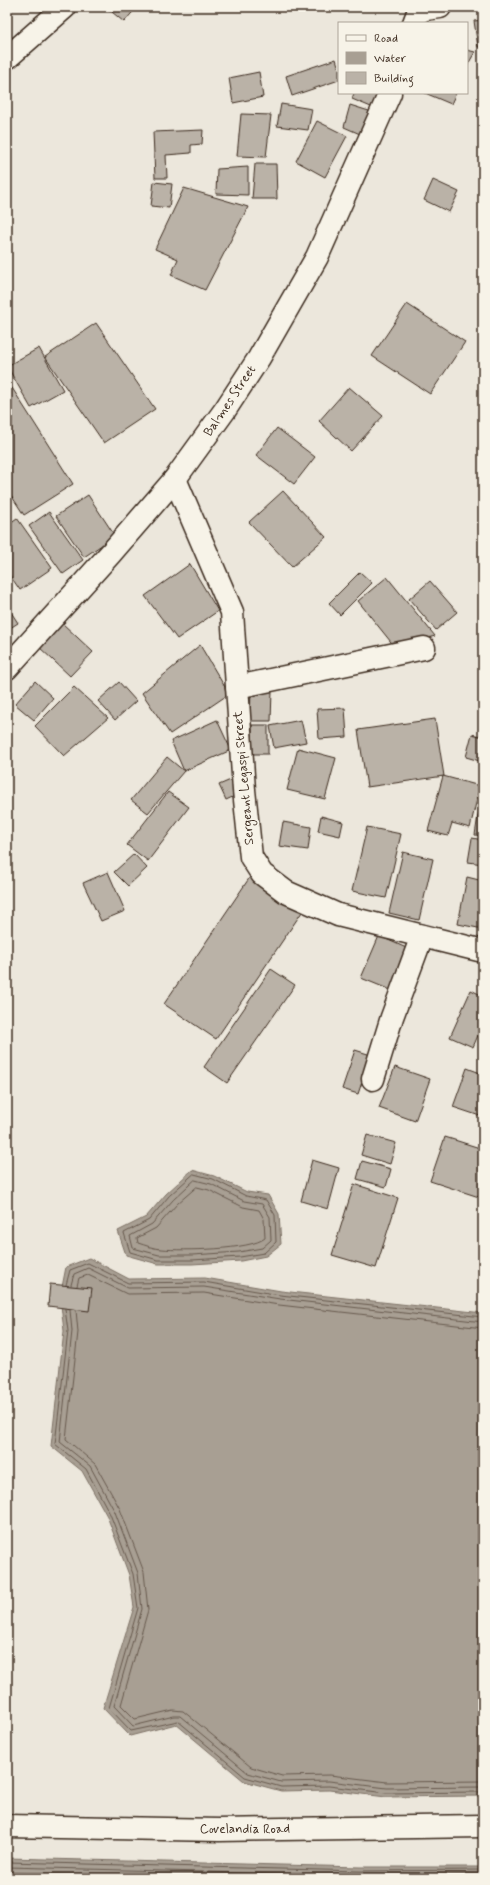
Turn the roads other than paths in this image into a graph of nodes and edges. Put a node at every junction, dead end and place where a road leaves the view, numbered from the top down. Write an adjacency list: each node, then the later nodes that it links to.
1 (65, 7): 2 (street)
2 (7, 58)
3 (390, 94): 4 (street, Balmes Street)
4 (175, 479): 6 (street, Balmes Street); 7 (street, Sergeant Legaspi Street)
5 (424, 648): 7 (street)
6 (7, 668)
7 (237, 687): 8 (street, Sergeant Legaspi Street)
8 (422, 936): 9 (street, Sergeant Legaspi Street); 10 (street)
9 (483, 951)
10 (373, 1079)
11 (7, 1826): 12 (street, Covelandia Road)
12 (483, 1826)

